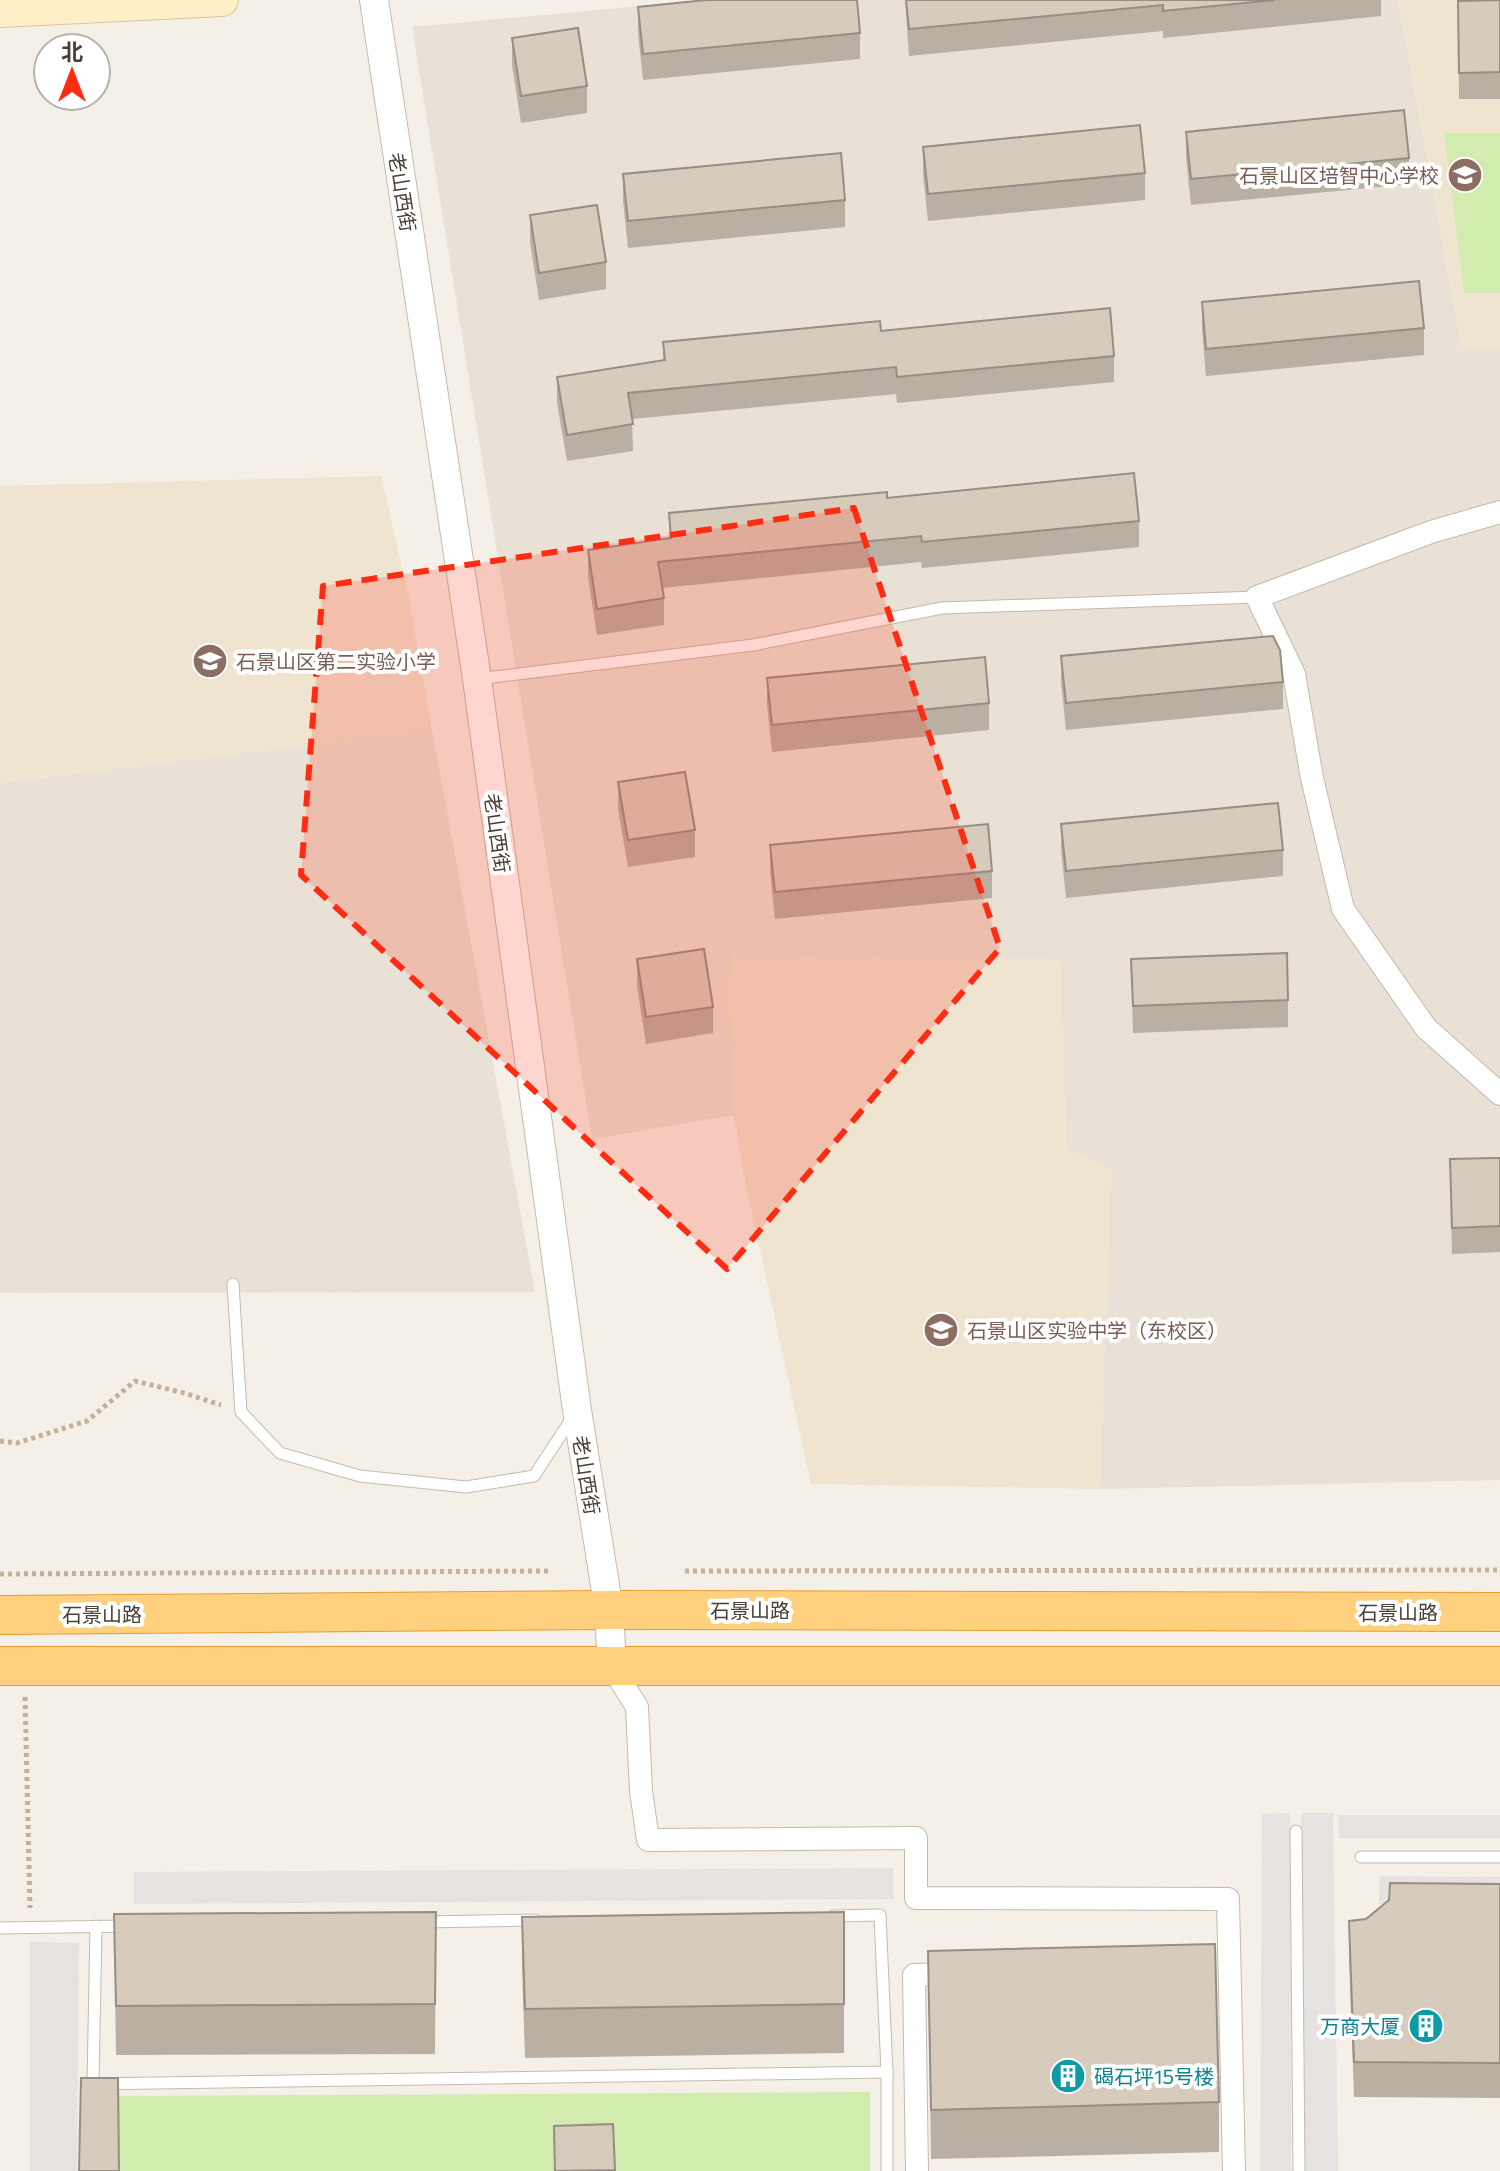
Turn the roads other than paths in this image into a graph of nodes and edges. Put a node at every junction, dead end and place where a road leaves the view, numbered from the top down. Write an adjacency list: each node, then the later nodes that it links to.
1 (222, 0): 3 (main road)
2 (374, 0): 6 (street, 老山西街)
3 (0, 11)
4 (1500, 512): 5 (street)
5 (1257, 597): 6 (lane); 7 (street)
6 (477, 679): 9 (street, 老山西街)
7 (1500, 1094)
8 (233, 1284): 9 (lane)
9 (577, 1410): 10 (street, 老山西街)
10 (609, 1610): 11 (highway, 石景山路); 12 (highway, 石景山路); 15 (street, 老山西街)
11 (1500, 1612)
12 (0, 1615)
13 (0, 1666): 15 (highway)
14 (1500, 1666): 15 (highway)
15 (612, 1667): 29 (street)
16 (1296, 1831): 30 (lane)
17 (1361, 1857): 18 (lane)
18 (1500, 1857)
19 (817, 1916): 26 (lane)
20 (551, 1920): 21 (lane)
21 (410, 1922)
22 (96, 1926): 23 (lane); 24 (lane); 26 (lane)
23 (143, 1926)
24 (0, 1928)
25 (977, 1974): 28 (street)
26 (887, 2072): 27 (lane)
27 (887, 2171)
28 (917, 2171)
29 (1234, 2171)
30 (1299, 2171)

